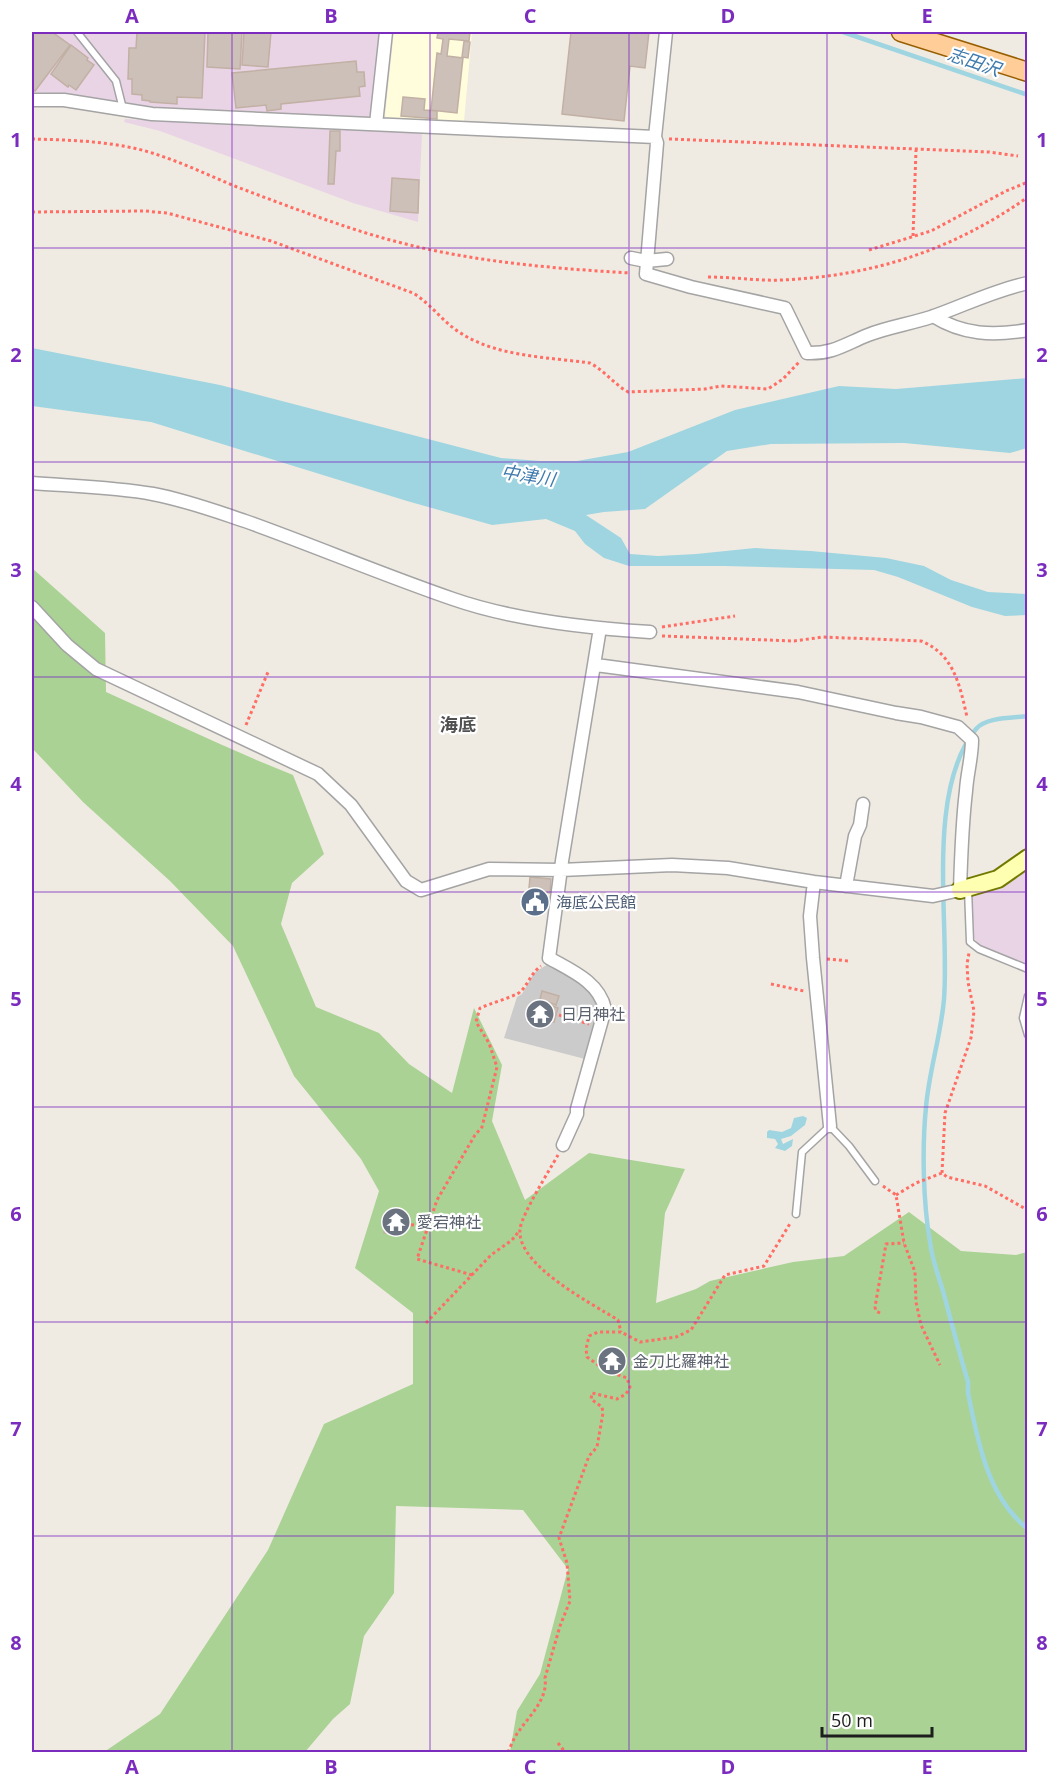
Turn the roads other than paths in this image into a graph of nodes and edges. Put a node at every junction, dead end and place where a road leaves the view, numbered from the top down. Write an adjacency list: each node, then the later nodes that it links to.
1 (77, 32): 7 (lane)
2 (386, 32): 8 (street)
3 (666, 32): 9 (street)
4 (901, 32): 5 (main road)
5 (1028, 72)
6 (32, 99): 7 (street)
7 (123, 109): 8 (street)
8 (376, 124): 9 (street)
9 (655, 137): 12 (street)
10 (631, 258): 12 (street)
11 (667, 259): 12 (street)
12 (646, 267): 14 (street)
13 (1028, 283): 14 (street)
14 (933, 316): 15 (street)
15 (1028, 330)
16 (32, 483): 18 (street)
17 (32, 607): 23 (street)
18 (600, 628): 19 (street); 20 (street)
19 (650, 632)
20 (596, 665): 23 (street); 26 (street)
21 (858, 811): 25 (street)
22 (1028, 858): 26 (street)
23 (561, 870): 24 (street); 31 (street)
24 (814, 882): 25 (street); 30 (street)
25 (846, 886): 26 (street)
26 (964, 889): 27 (lane)
27 (1028, 969)
28 (1028, 996): 29 (lane)
29 (1028, 1035)
30 (830, 1126): 32 (lane); 33 (lane)
31 (563, 1145)
32 (875, 1181)
33 (796, 1214)

